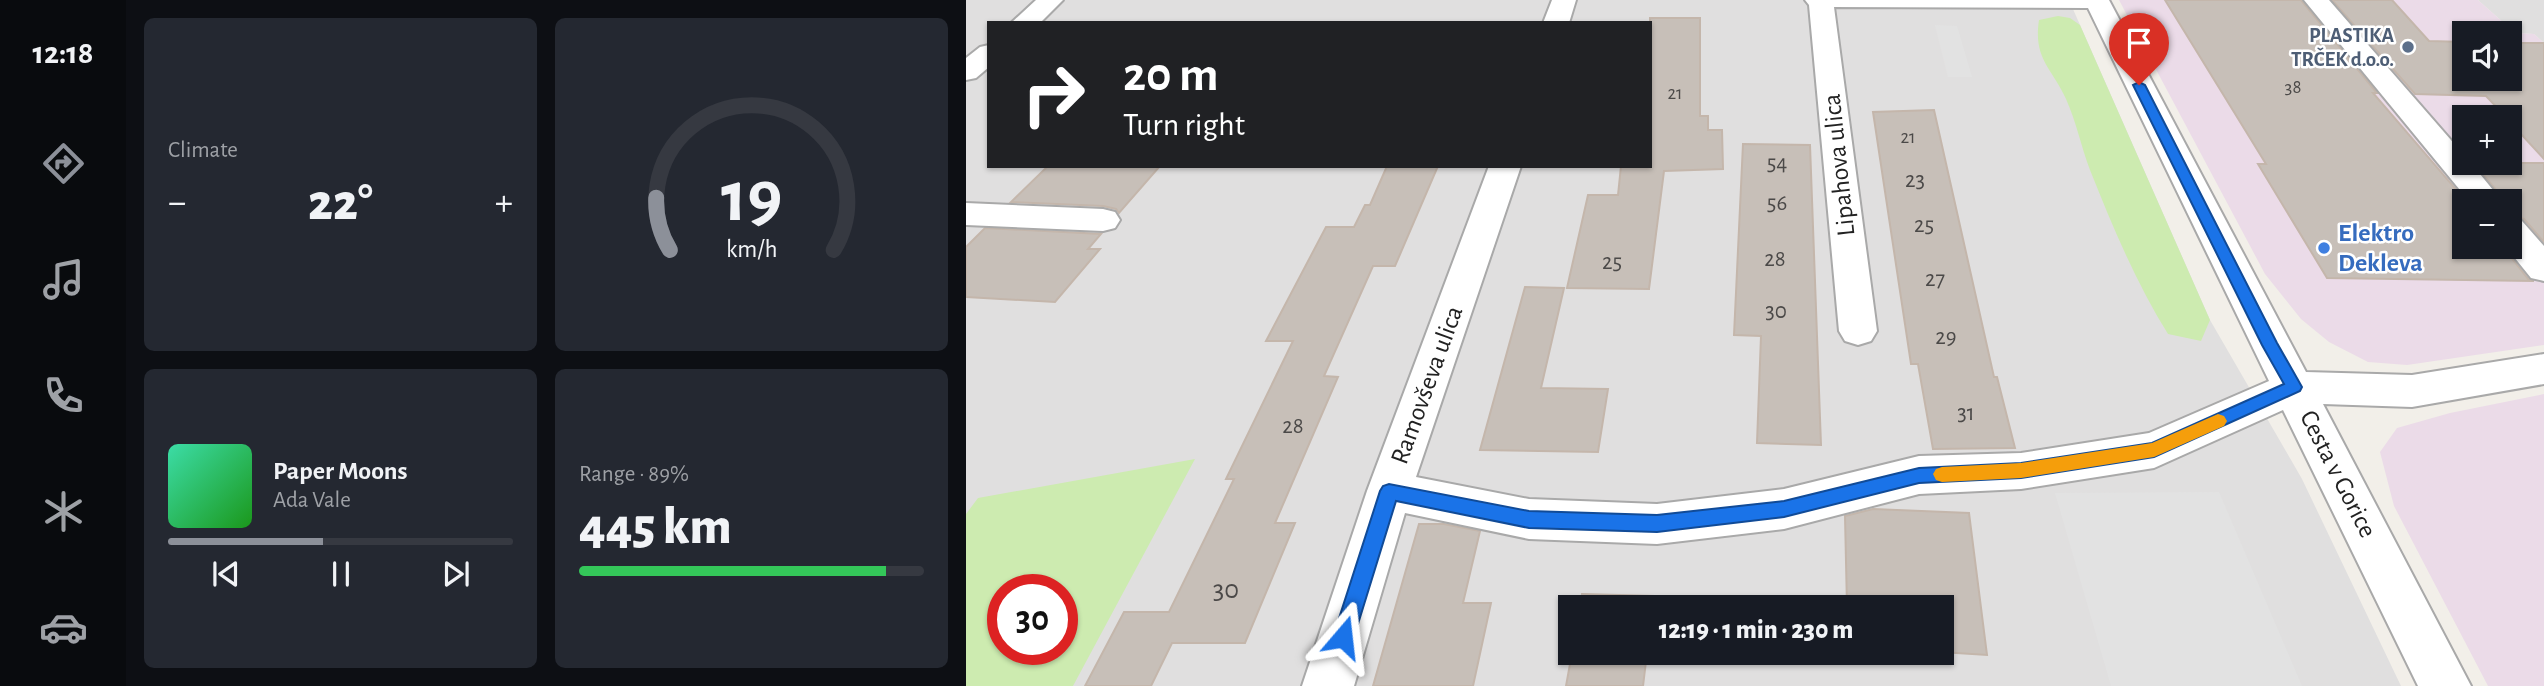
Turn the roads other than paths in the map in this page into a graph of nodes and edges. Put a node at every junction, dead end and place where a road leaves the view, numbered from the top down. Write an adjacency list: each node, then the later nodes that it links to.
1 (1051, 0): 7 (street)
2 (1564, 0): 8 (street)
3 (1819, 0): 4 (street); 15 (street, Lipahova ulica)
4 (1962, 0): 6 (street)
5 (2316, 0): 10 (street)
6 (2097, 1): 17 (street, Cesta v Gorice)
7 (1026, 21)
8 (1557, 21)
9 (1504, 168): 18 (street, Ramovševa ulica)
10 (2476, 189)
11 (966, 214): 12 (street)
12 (1103, 220)
13 (2522, 243): 14 (street)
14 (2544, 269)
15 (1858, 331)
16 (2544, 369): 17 (street)
17 (2294, 387): 18 (street); 20 (street, Cesta v Gorice)
18 (1389, 491): 19 (street, Ramovševa ulica)
19 (1328, 686)
20 (2445, 686)

